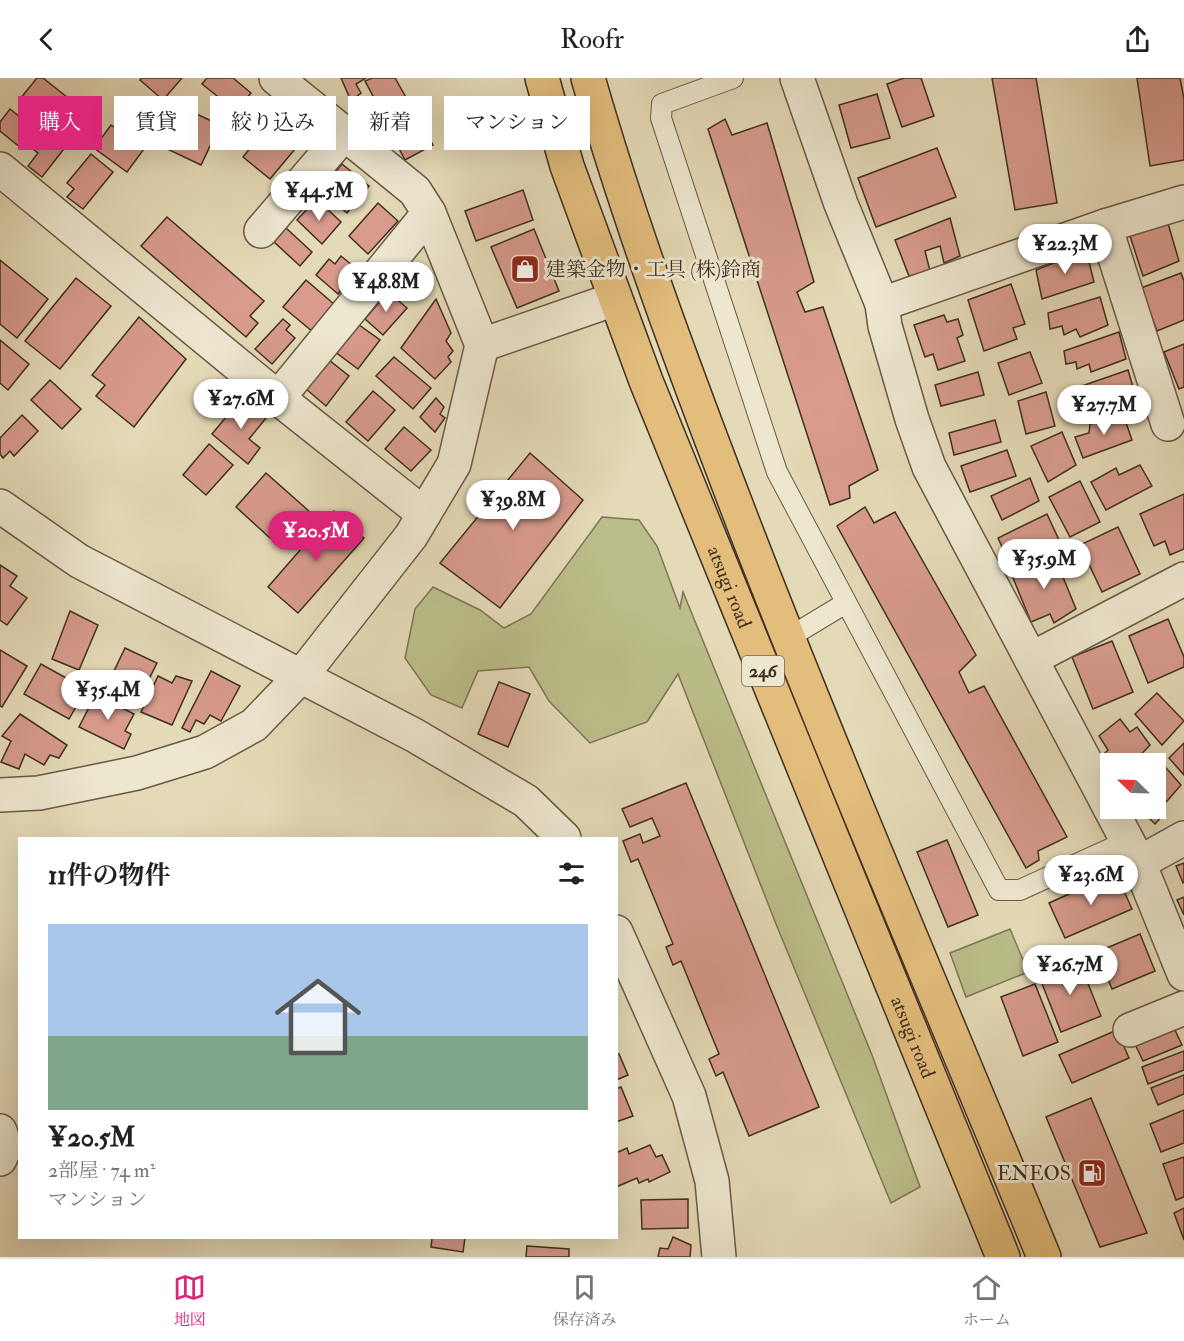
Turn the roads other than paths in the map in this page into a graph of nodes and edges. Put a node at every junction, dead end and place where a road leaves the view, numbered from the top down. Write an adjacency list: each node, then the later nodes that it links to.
1 (276, 78): 6 (street)
2 (542, 78): 12 (highway, atsugi road / 246)
3 (588, 78): 21 (highway, atsugi road / 246)
4 (733, 78): 20 (lane)
5 (797, 78): 13 (street)
6 (344, 134): 9 (street); 11 (street)
7 (0, 169): 15 (street)
8 (1184, 202): 10 (street)
9 (429, 213): 14 (street); 15 (street)
10 (1105, 226): 13 (street); 16 (street)
11 (261, 231)
12 (615, 299): 14 (street); 37 (highway, atsugi road / 246)
13 (882, 304): 22 (street)
14 (482, 345): 18 (street)
15 (278, 398): 18 (street)
16 (1168, 424)
17 (0, 506): 23 (street)
18 (424, 514): 23 (street)
19 (1184, 579): 22 (street)
20 (846, 603): 21 (lane); 29 (lane)
21 (788, 638): 38 (highway, atsugi road / 246)
22 (1031, 659): 24 (street)
23 (302, 675): 25 (street); 27 (street)
24 (1100, 789)
25 (0, 795)
26 (1116, 819): 29 (street)
27 (563, 837)
28 (1184, 838): 29 (street)
29 (1133, 852): 31 (street)
30 (618, 936): 36 (street)
31 (1184, 974)
32 (1184, 1008): 33 (street)
33 (1130, 1030)
34 (0, 1131): 35 (street)
35 (0, 1159)
36 (719, 1257)
37 (1003, 1257)
38 (1044, 1257)

